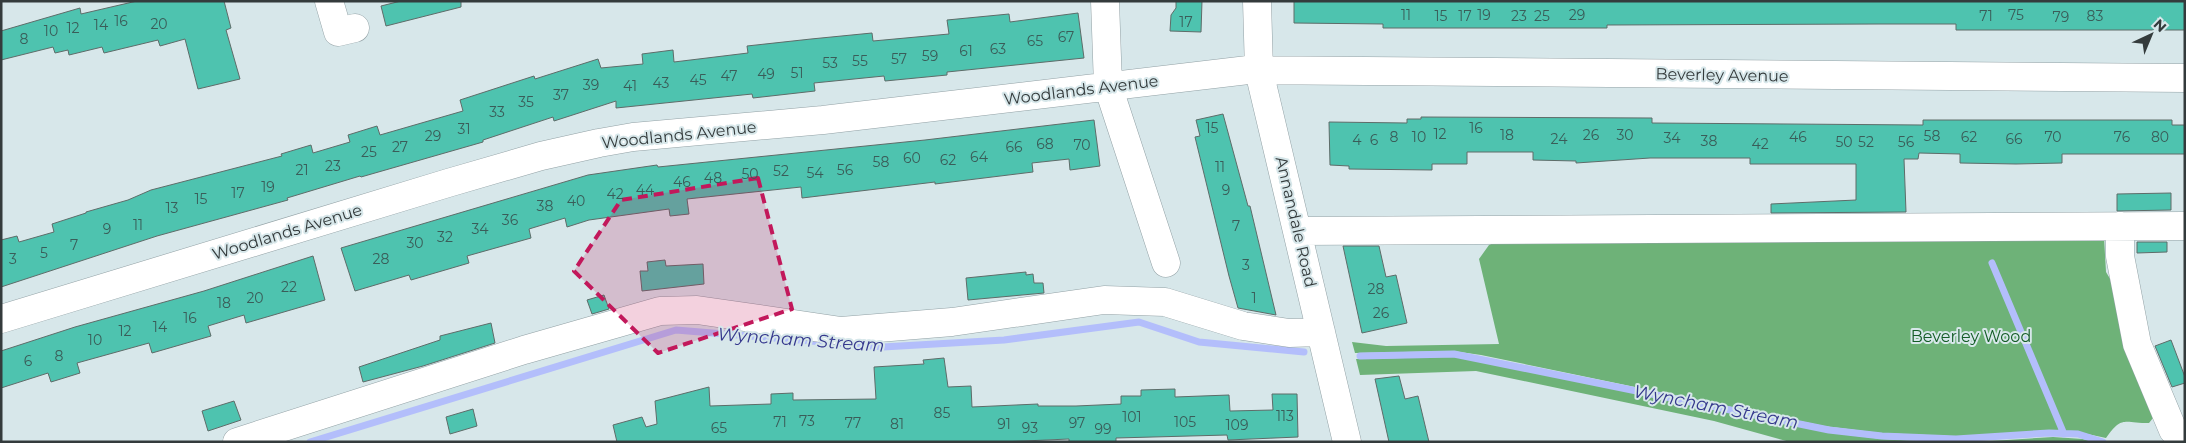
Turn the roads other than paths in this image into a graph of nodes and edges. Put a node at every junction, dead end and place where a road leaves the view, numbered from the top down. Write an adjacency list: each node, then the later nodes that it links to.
1 (329, 1): 4 (street)
2 (1105, 1): 7 (street)
3 (1257, 1): 5 (street, Annandale Road)
4 (355, 28)
5 (1259, 71): 6 (street, Beverley Avenue); 7 (street, Woodlands Avenue); 10 (street, Annandale Road)
6 (2185, 78)
7 (1108, 86): 11 (street); 12 (street, Woodlands Avenue)
8 (2120, 226): 9 (street); 10 (street); 14 (street)
9 (2185, 226)
10 (1298, 231): 13 (street, Annandale Road)
11 (1166, 263)
12 (1, 318)
13 (1322, 335): 15 (street); 16 (street, Annandale Road)
14 (2180, 432)
15 (237, 442)
16 (1347, 442)

